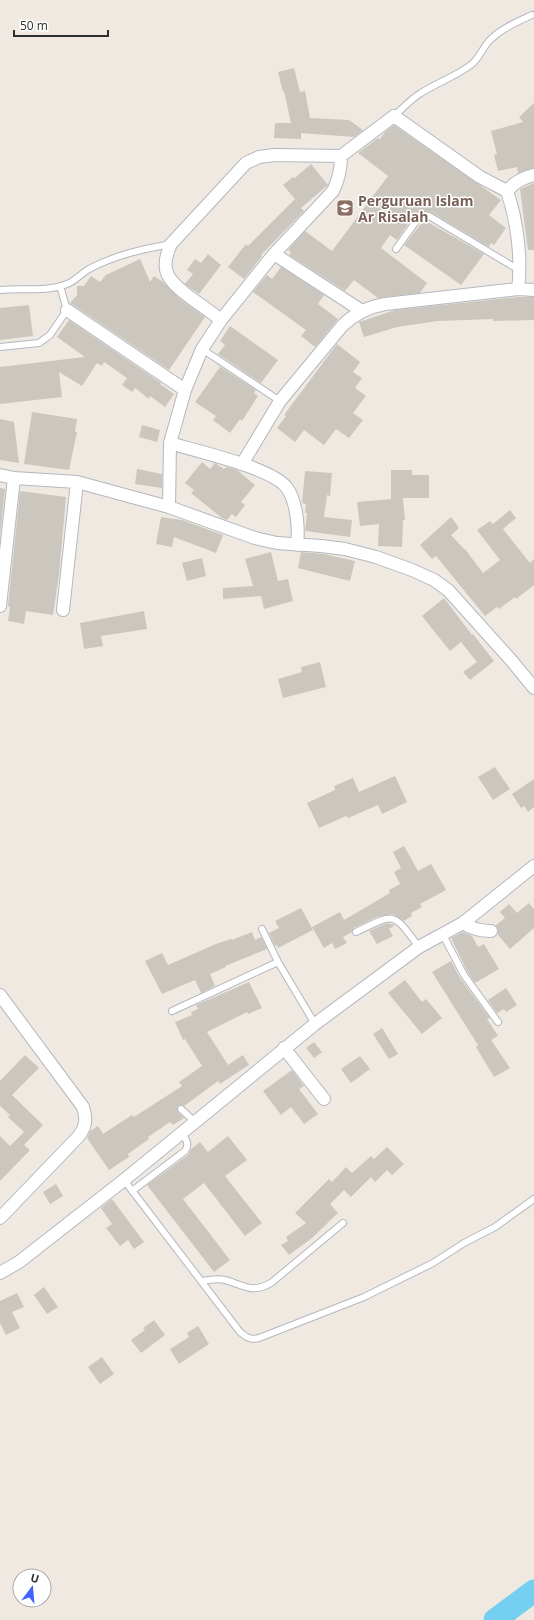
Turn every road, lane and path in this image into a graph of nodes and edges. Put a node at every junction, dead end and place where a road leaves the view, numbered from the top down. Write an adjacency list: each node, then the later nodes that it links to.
1 (532, 15): 2 (lane)
2 (394, 116): 3 (street); 5 (street)
3 (341, 156): 6 (street); 8 (street)
4 (534, 175): 5 (street)
5 (507, 191): 9 (street)
6 (171, 244): 10 (lane); 16 (street)
7 (396, 249): 9 (lane)
8 (274, 254): 15 (street); 16 (street)
9 (520, 271): 12 (street)
10 (60, 286): 11 (lane); 14 (lane)
11 (0, 290)
12 (518, 290): 13 (street); 15 (street)
13 (534, 290)
14 (67, 310): 17 (lane); 19 (street)
15 (362, 310): 20 (street)
16 (221, 320): 18 (street)
17 (0, 347)
18 (202, 349): 19 (street); 20 (lane)
19 (185, 390): 21 (street)
20 (280, 401): 22 (street)
21 (170, 443): 22 (street); 26 (street)
22 (242, 464): 27 (street)
23 (0, 475): 24 (street)
24 (14, 478): 25 (street); 28 (street)
25 (78, 482): 26 (street); 29 (street)
26 (169, 507): 27 (street)
27 (297, 545): 30 (street)
28 (0, 606)
29 (63, 610)
30 (534, 688)
31 (534, 866): 32 (street)
32 (463, 923): 34 (street); 36 (street)
33 (262, 929): 38 (lane)
34 (491, 931)
35 (356, 932): 37 (lane)
36 (443, 935): 37 (street); 41 (lane)
37 (419, 947): 42 (street)
38 (278, 962): 40 (lane); 42 (lane)
39 (0, 996): 51 (street)
40 (172, 1011)
41 (498, 1022)
42 (315, 1024): 43 (street)
43 (284, 1048): 44 (street); 46 (street)
44 (324, 1099)
45 (181, 1109): 46 (lane)
46 (195, 1122): 47 (street)
47 (182, 1132): 48 (street); 49 (lane)
48 (124, 1180): 49 (lane); 53 (street)
49 (132, 1191): 54 (lane)
50 (534, 1198): 54 (lane)
51 (0, 1218)
52 (343, 1223): 54 (lane)
53 (0, 1273)
54 (202, 1281)

